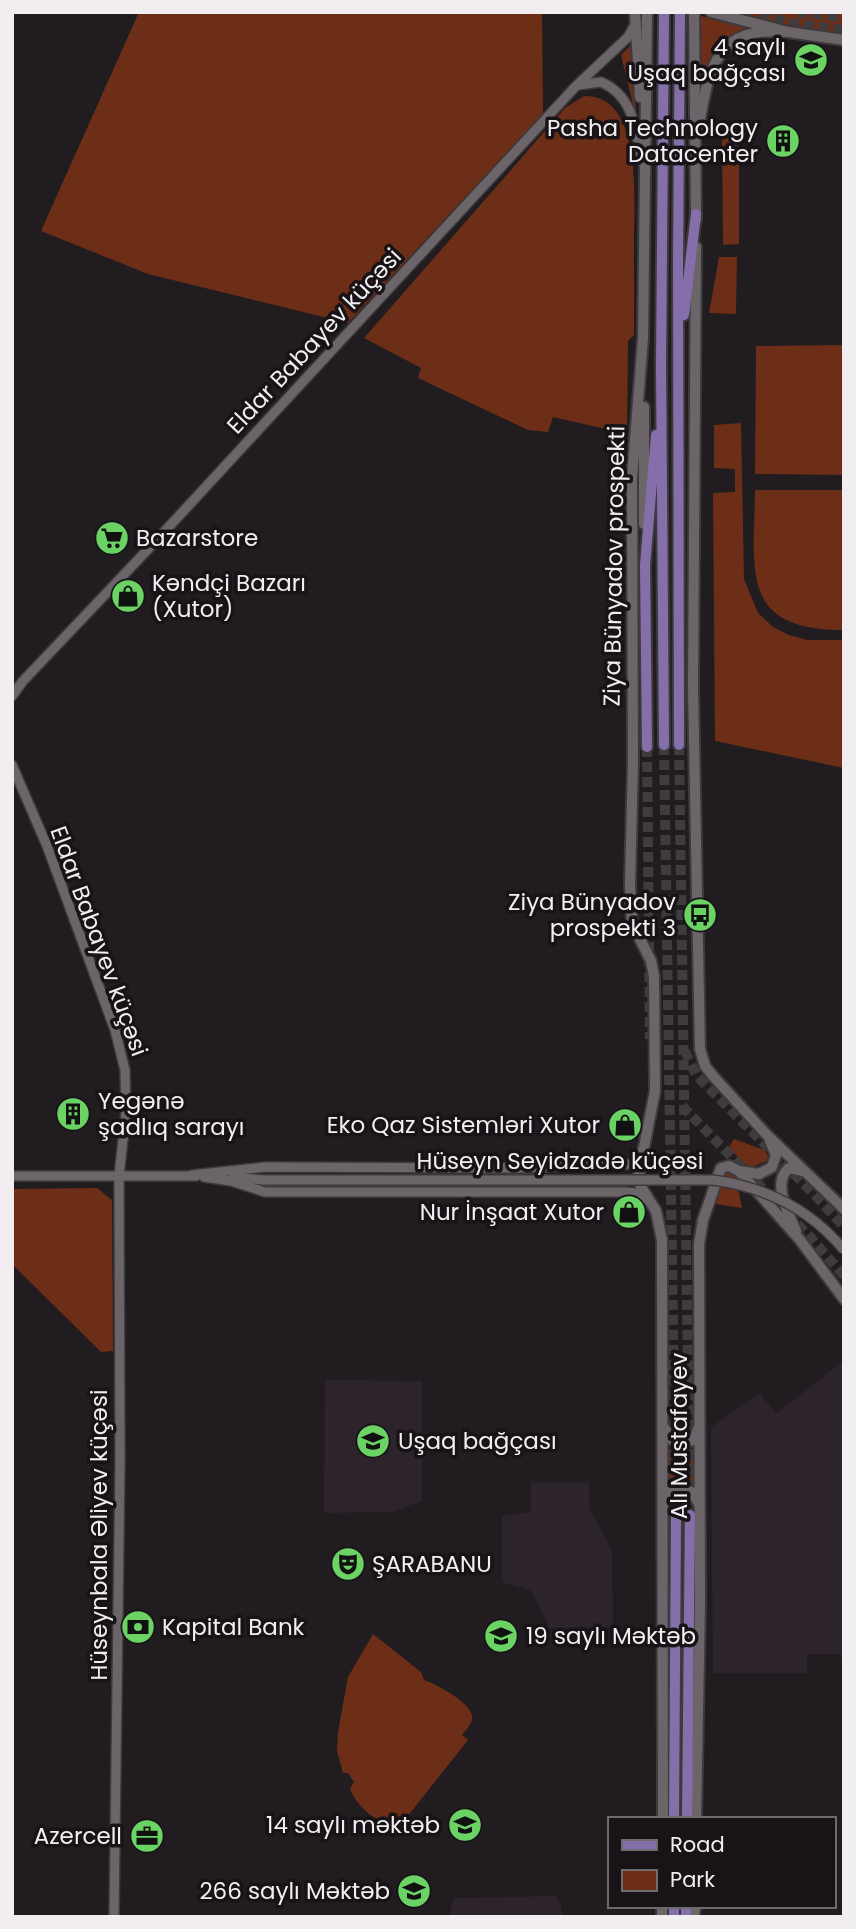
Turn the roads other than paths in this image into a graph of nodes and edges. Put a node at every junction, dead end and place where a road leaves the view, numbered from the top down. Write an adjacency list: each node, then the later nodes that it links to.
1 (638, 12): 7 (main road)
2 (648, 12): 12 (main road, Ziya Bünyadov prospekti)
3 (664, 12): 15 (main road, Ziya Bünyadov prospekti)
4 (680, 12): 16 (main road)
5 (694, 12): 11 (main road)
6 (711, 12): 8 (main road)
7 (636, 24): 10 (street, Eldar Babayev küçəsi); 12 (main road)
8 (788, 32): 9 (main road); 11 (main road)
9 (844, 40)
10 (576, 86): 12 (street); 18 (street, Eldar Babayev küçəsi)
11 (694, 152): 13 (main road)
12 (645, 183): 14 (main road, Ziya Bünyadov prospekti)
13 (696, 214): 16 (main road); 24 (main road)
14 (643, 338): 17 (main road); 23 (main road, Ziya Bünyadov prospekti)
15 (661, 366): 17 (main road, Ziya Bünyadov prospekti); 20 (main road, Ziya Bünyadov prospekti)
16 (678, 367): 19 (main road)
17 (645, 565): 21 (main road, Ziya Bünyadov prospekti)
18 (12, 696)
19 (679, 745)
20 (664, 746)
21 (647, 747)
22 (12, 765): 32 (street, Eldar Babayev küçəsi)
23 (655, 1073): 25 (main road, Alı Mustafayev)
24 (766, 1134): 28 (main road); 29 (main road)
25 (645, 1143): 26 (street); 35 (main road, Alı Mustafayev)
26 (609, 1166): 27 (street); 33 (street)
27 (520, 1168): 30 (street); 34 (street)
28 (739, 1171): 37 (main road); 40 (main road, Alı Mustafayev)
29 (807, 1173): 36 (main road); 37 (main road)
30 (192, 1175): 32 (street); 34 (street); 38 (street, Hüseyn Seyidzadə küçəsi, bridge)
31 (12, 1176): 32 (street)
32 (119, 1176): 50 (street, Hüseynbala Əliyev küçəsi)
33 (594, 1192): 34 (street); 35 (street)
34 (520, 1193)
35 (652, 1203): 41 (main road, Alı Mustafayev)
36 (844, 1209)
37 (800, 1240): 39 (main road)
38 (844, 1250)
39 (844, 1299)
40 (701, 1417): 41 (main road); 43 (main road, Alı Mustafayev)
41 (663, 1419): 42 (main road, Alı Mustafayev)
42 (662, 1507): 43 (main road); 46 (main road, Alı Mustafayev)
43 (700, 1507): 49 (main road, Alı Mustafayev)
44 (676, 1516): 47 (main road, Alı Mustafayev)
45 (690, 1516): 48 (main road, Alı Mustafayev)
46 (663, 1817)
47 (674, 1817)
48 (687, 1817)
49 (696, 1817)
50 (116, 1895): 51 (street); 52 (street)
51 (109, 1917)
52 (114, 1917)

